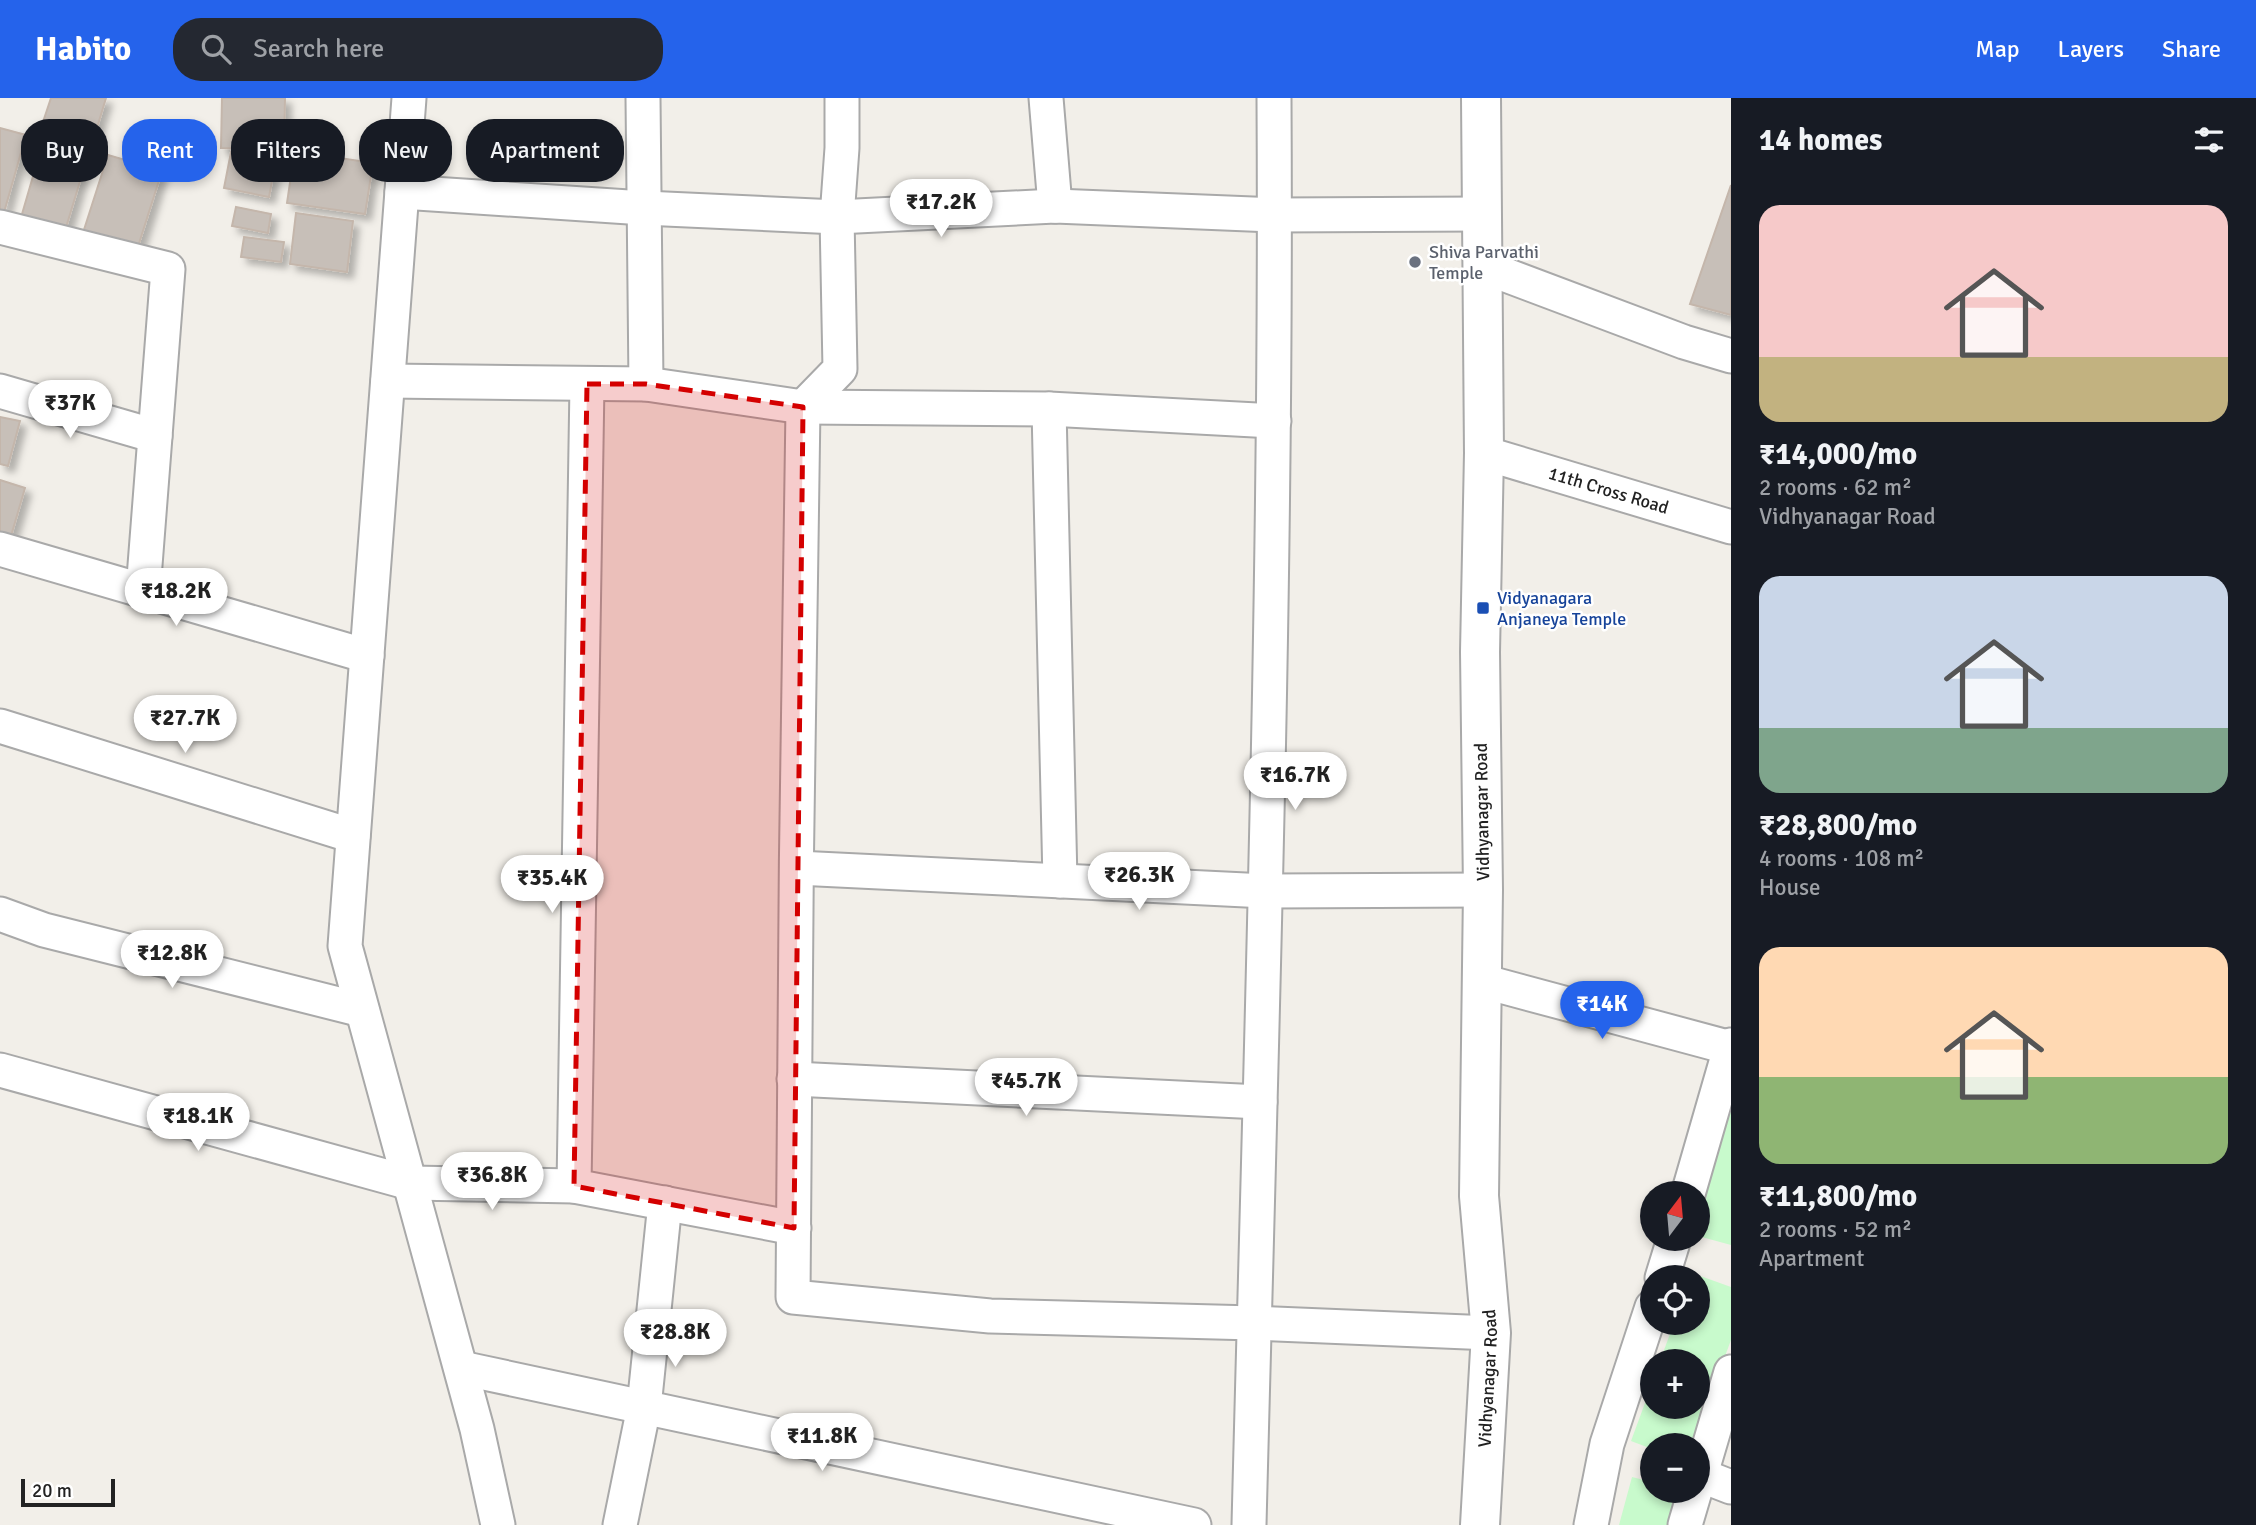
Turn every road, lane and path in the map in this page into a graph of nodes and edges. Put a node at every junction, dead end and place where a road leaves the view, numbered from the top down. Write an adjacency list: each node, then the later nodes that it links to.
1 (409, 98): 7 (street)
2 (643, 98): 9 (street)
3 (842, 98): 12 (street)
4 (1046, 98): 8 (street)
5 (1275, 98): 11 (street)
6 (1481, 98): 10 (street, Vidhyanagar Road)
7 (402, 191): 9 (street); 16 (street)
8 (1055, 206): 11 (street); 12 (street)
9 (644, 208): 12 (street); 18 (street)
10 (1481, 214): 11 (street); 14 (street, Vidhyanagar Road)
11 (1275, 215): 22 (street)
12 (837, 217): 20 (street)
13 (0, 227): 23 (street)
14 (1482, 266): 15 (street); 24 (street, Vidhyanagar Road)
15 (1731, 356)
16 (388, 381): 17 (street); 28 (street)
17 (587, 384): 18 (street); 44 (street)
18 (646, 384): 20 (street)
19 (0, 391): 23 (street)
20 (803, 407): 21 (street); 31 (street)
21 (1049, 409): 22 (street); 32 (street)
22 (1274, 421): 34 (street)
23 (155, 436): 27 (street)
24 (1484, 453): 25 (street, 11th Cross Road); 33 (street, Vidhyanagar Road)
25 (1731, 527)
26 (0, 549): 27 (street)
27 (144, 591): 28 (street)
28 (367, 656): 30 (street)
29 (0, 726): 30 (street)
30 (353, 835): 37 (street)
31 (797, 868): 32 (street); 40 (street)
32 (1060, 881): 34 (street)
33 (1483, 890): 34 (street); 36 (street, Vidhyanagar Road)
34 (1266, 891): 41 (street)
35 (0, 914): 37 (street)
36 (1482, 981): 38 (street); 48 (street, Vidhyanagar Road)
37 (362, 1010): 43 (street)
38 (1731, 1047): 42 (street)
39 (0, 1070): 43 (street)
40 (794, 1079): 41 (street); 46 (street)
41 (1260, 1102): 47 (street)
42 (1692, 1181)
43 (410, 1183): 44 (street); 50 (street)
44 (574, 1186): 45 (street)
45 (665, 1203): 46 (street); 52 (street)
46 (794, 1228): 47 (street)
47 (1254, 1323): 48 (street); 60 (street)
48 (1491, 1333): 61 (street, Vidhyanagar Road)
49 (1643, 1335): 62 (street)
50 (461, 1368): 52 (street); 57 (street)
51 (1731, 1372): 53 (street)
52 (644, 1407): 58 (street); 59 (street)
53 (1710, 1443)
54 (1710, 1484): 55 (street)
55 (1731, 1487)
56 (1692, 1503): 63 (street)
57 (498, 1525)
58 (620, 1525)
59 (1194, 1525)
60 (1249, 1525)
61 (1480, 1525)
62 (1591, 1525)
63 (1685, 1525)

